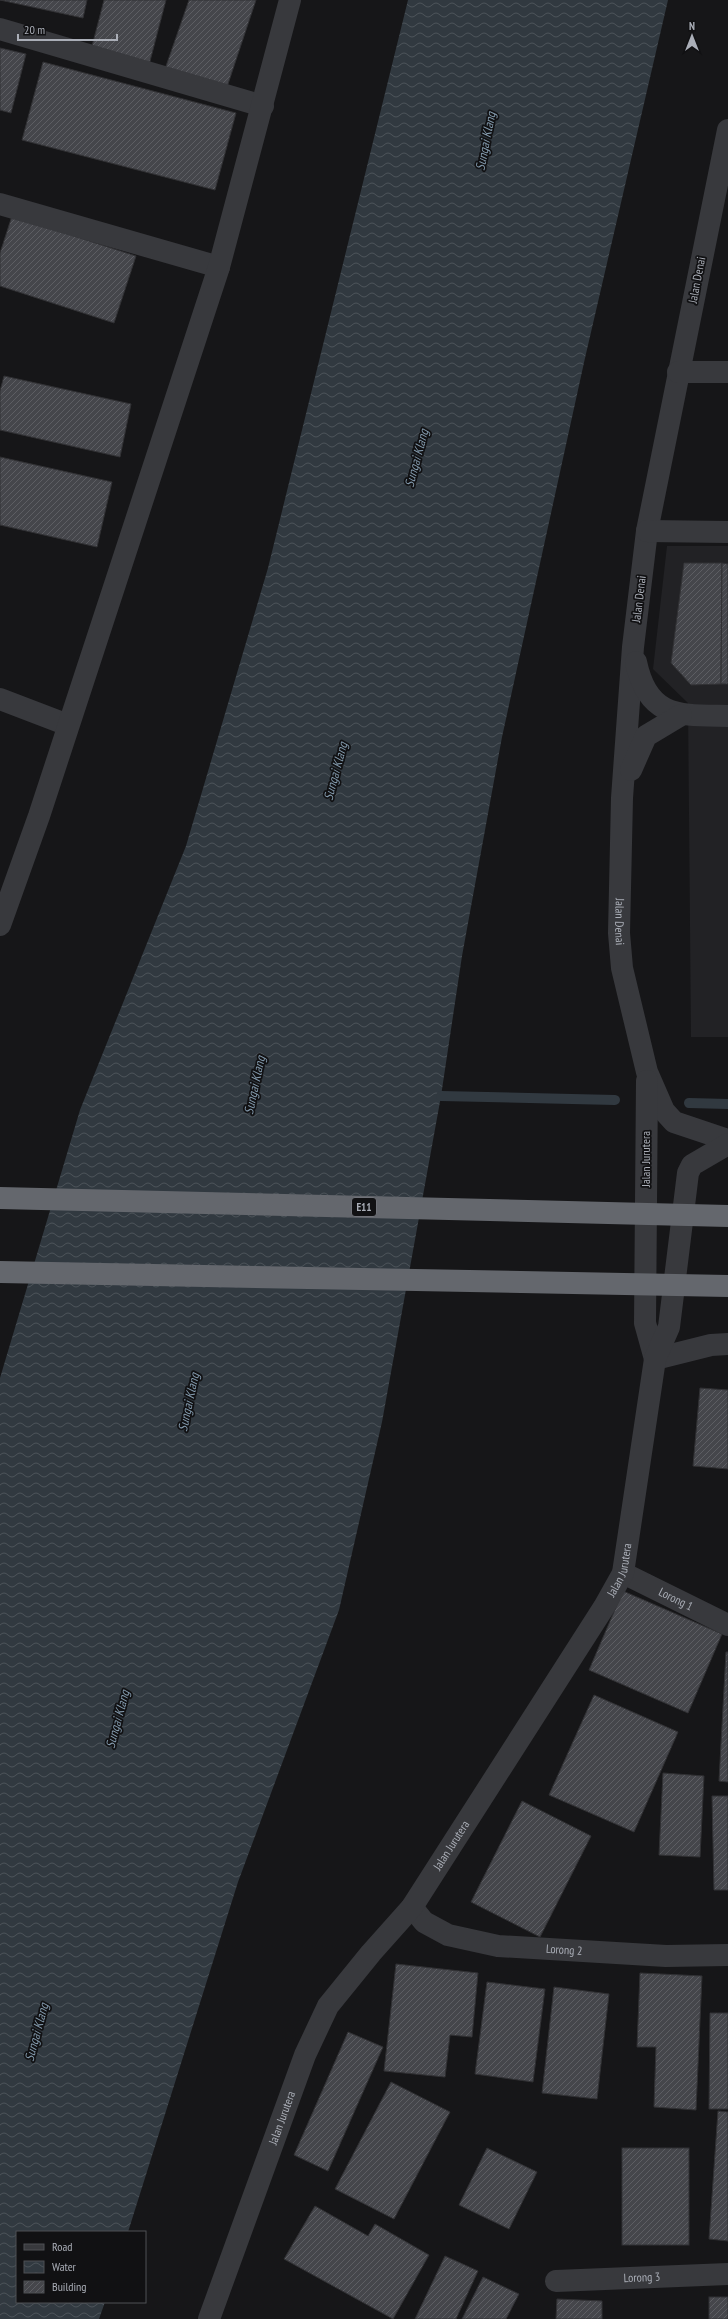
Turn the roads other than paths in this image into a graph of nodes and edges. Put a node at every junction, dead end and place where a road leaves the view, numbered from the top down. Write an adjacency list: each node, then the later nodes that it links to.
1 (290, 0): 3 (street)
2 (0, 29): 3 (street)
3 (263, 106): 6 (street)
4 (728, 130): 7 (street, Jalan Denai)
5 (0, 204): 6 (street)
6 (219, 267): 15 (street)
7 (678, 372): 8 (street); 9 (street, Jalan Denai)
8 (728, 372)
9 (647, 531): 10 (street); 11 (street, Jalan Denai)
10 (728, 532)
11 (633, 647): 13 (street); 16 (street, Jalan Denai)
12 (0, 699): 15 (street)
13 (681, 715): 14 (street); 16 (street)
14 (728, 716)
15 (68, 725): 17 (street)
16 (622, 798): 18 (street, Jalan Denai)
17 (0, 925)
18 (647, 1072): 19 (street); 26 (street, Jalan Jurutera)
19 (728, 1140)
20 (728, 1144): 26 (street, Jalan Jurutera)
21 (0, 1198): 22 (highway, E11, bridge)
22 (728, 1216)
23 (0, 1272): 24 (highway, bridge)
24 (728, 1286)
25 (728, 1344): 26 (street)
26 (655, 1359): 27 (street, Jalan Jurutera)
27 (623, 1573): 28 (street, Lorong 1); 29 (street, Jalan Jurutera)
28 (728, 1625)
29 (412, 1907): 30 (street, Lorong 2); 33 (street, Jalan Jurutera)
30 (728, 1955)
31 (728, 2274): 32 (street, Lorong 3)
32 (556, 2281)
33 (209, 2319)

